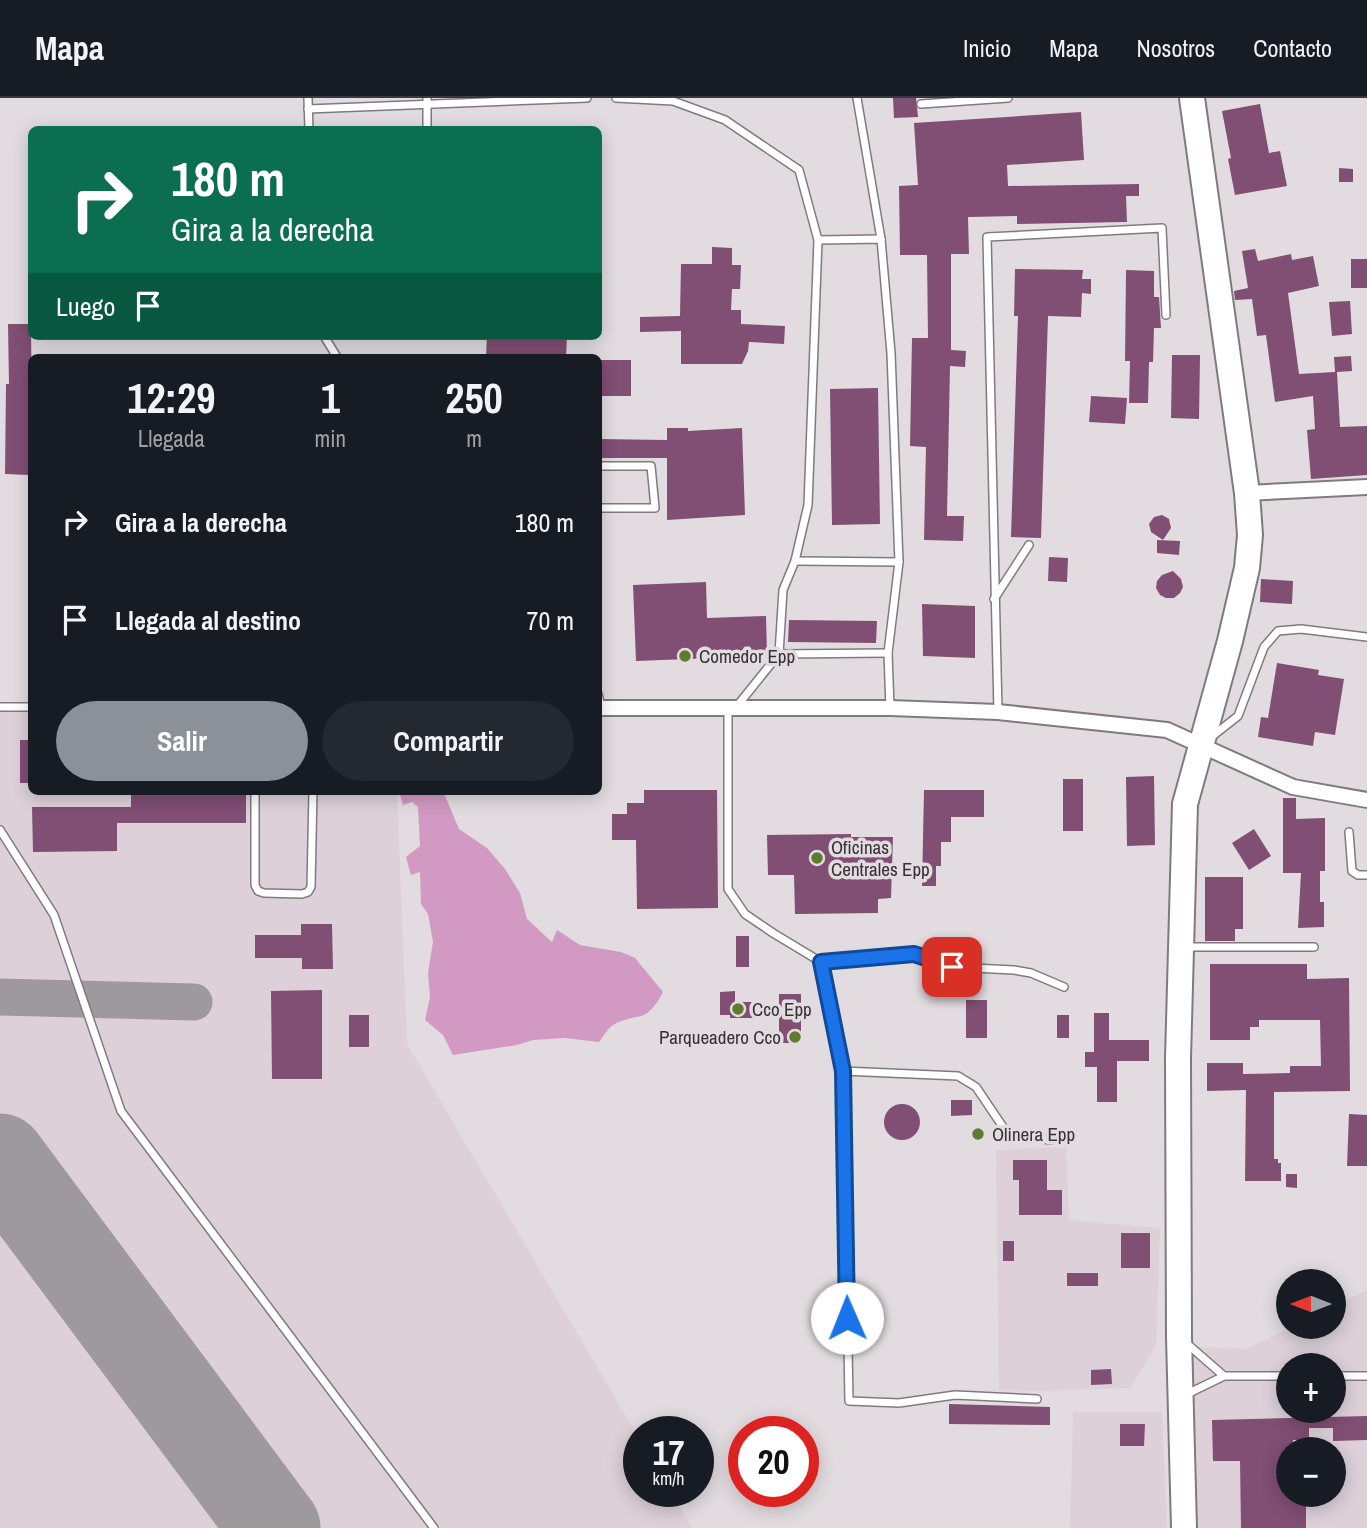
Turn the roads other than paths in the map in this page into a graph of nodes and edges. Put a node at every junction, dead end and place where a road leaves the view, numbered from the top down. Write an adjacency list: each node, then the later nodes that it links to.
1 (308, 98): 10 (lane)
2 (587, 98): 8 (lane)
3 (616, 98): 14 (lane)
4 (857, 98): 13 (lane)
5 (995, 98): 6 (lane); 9 (lane)
6 (1007, 98)
7 (1192, 98): 18 (highway)
8 (427, 101): 10 (lane); 12 (lane)
9 (921, 104)
10 (308, 109): 11 (lane)
11 (309, 126)
12 (427, 126)
13 (881, 239): 14 (lane); 22 (lane)
14 (818, 240): 21 (lane)
15 (1166, 315): 23 (lane)
16 (602, 466): 19 (lane)
17 (1367, 487): 18 (street)
18 (1247, 493): 33 (highway)
19 (602, 508)
20 (1029, 545): 23 (lane)
21 (795, 561): 22 (lane); 26 (lane)
22 (899, 562): 25 (lane)
23 (994, 600): 32 (lane)
24 (1367, 637): 33 (lane)
25 (888, 653): 26 (lane); 31 (lane)
26 (779, 654): 30 (lane)
27 (602, 703): 30 (street)
28 (0, 707): 29 (lane)
29 (28, 707)
30 (732, 707): 31 (street); 42 (lane)
31 (890, 708): 32 (street)
32 (998, 712): 33 (street)
33 (1201, 744): 36 (street); 40 (highway)
34 (255, 795): 35 (lane)
35 (313, 795)
36 (1367, 800)
37 (0, 830): 53 (lane)
38 (1349, 832): 39 (lane)
39 (1367, 875)
40 (1180, 947): 41 (lane); 46 (highway)
41 (1314, 947)
42 (821, 962): 43 (lane); 44 (lane)
43 (1064, 987)
44 (843, 1071): 45 (lane); 52 (lane)
45 (1051, 1140)
46 (1179, 1337): 47 (lane); 51 (highway)
47 (1224, 1376): 48 (lane); 51 (lane)
48 (1276, 1376)
49 (1346, 1376): 50 (lane)
50 (1367, 1376)
51 (1182, 1397): 54 (highway)
52 (1037, 1399)
53 (434, 1528)
54 (1184, 1528)

